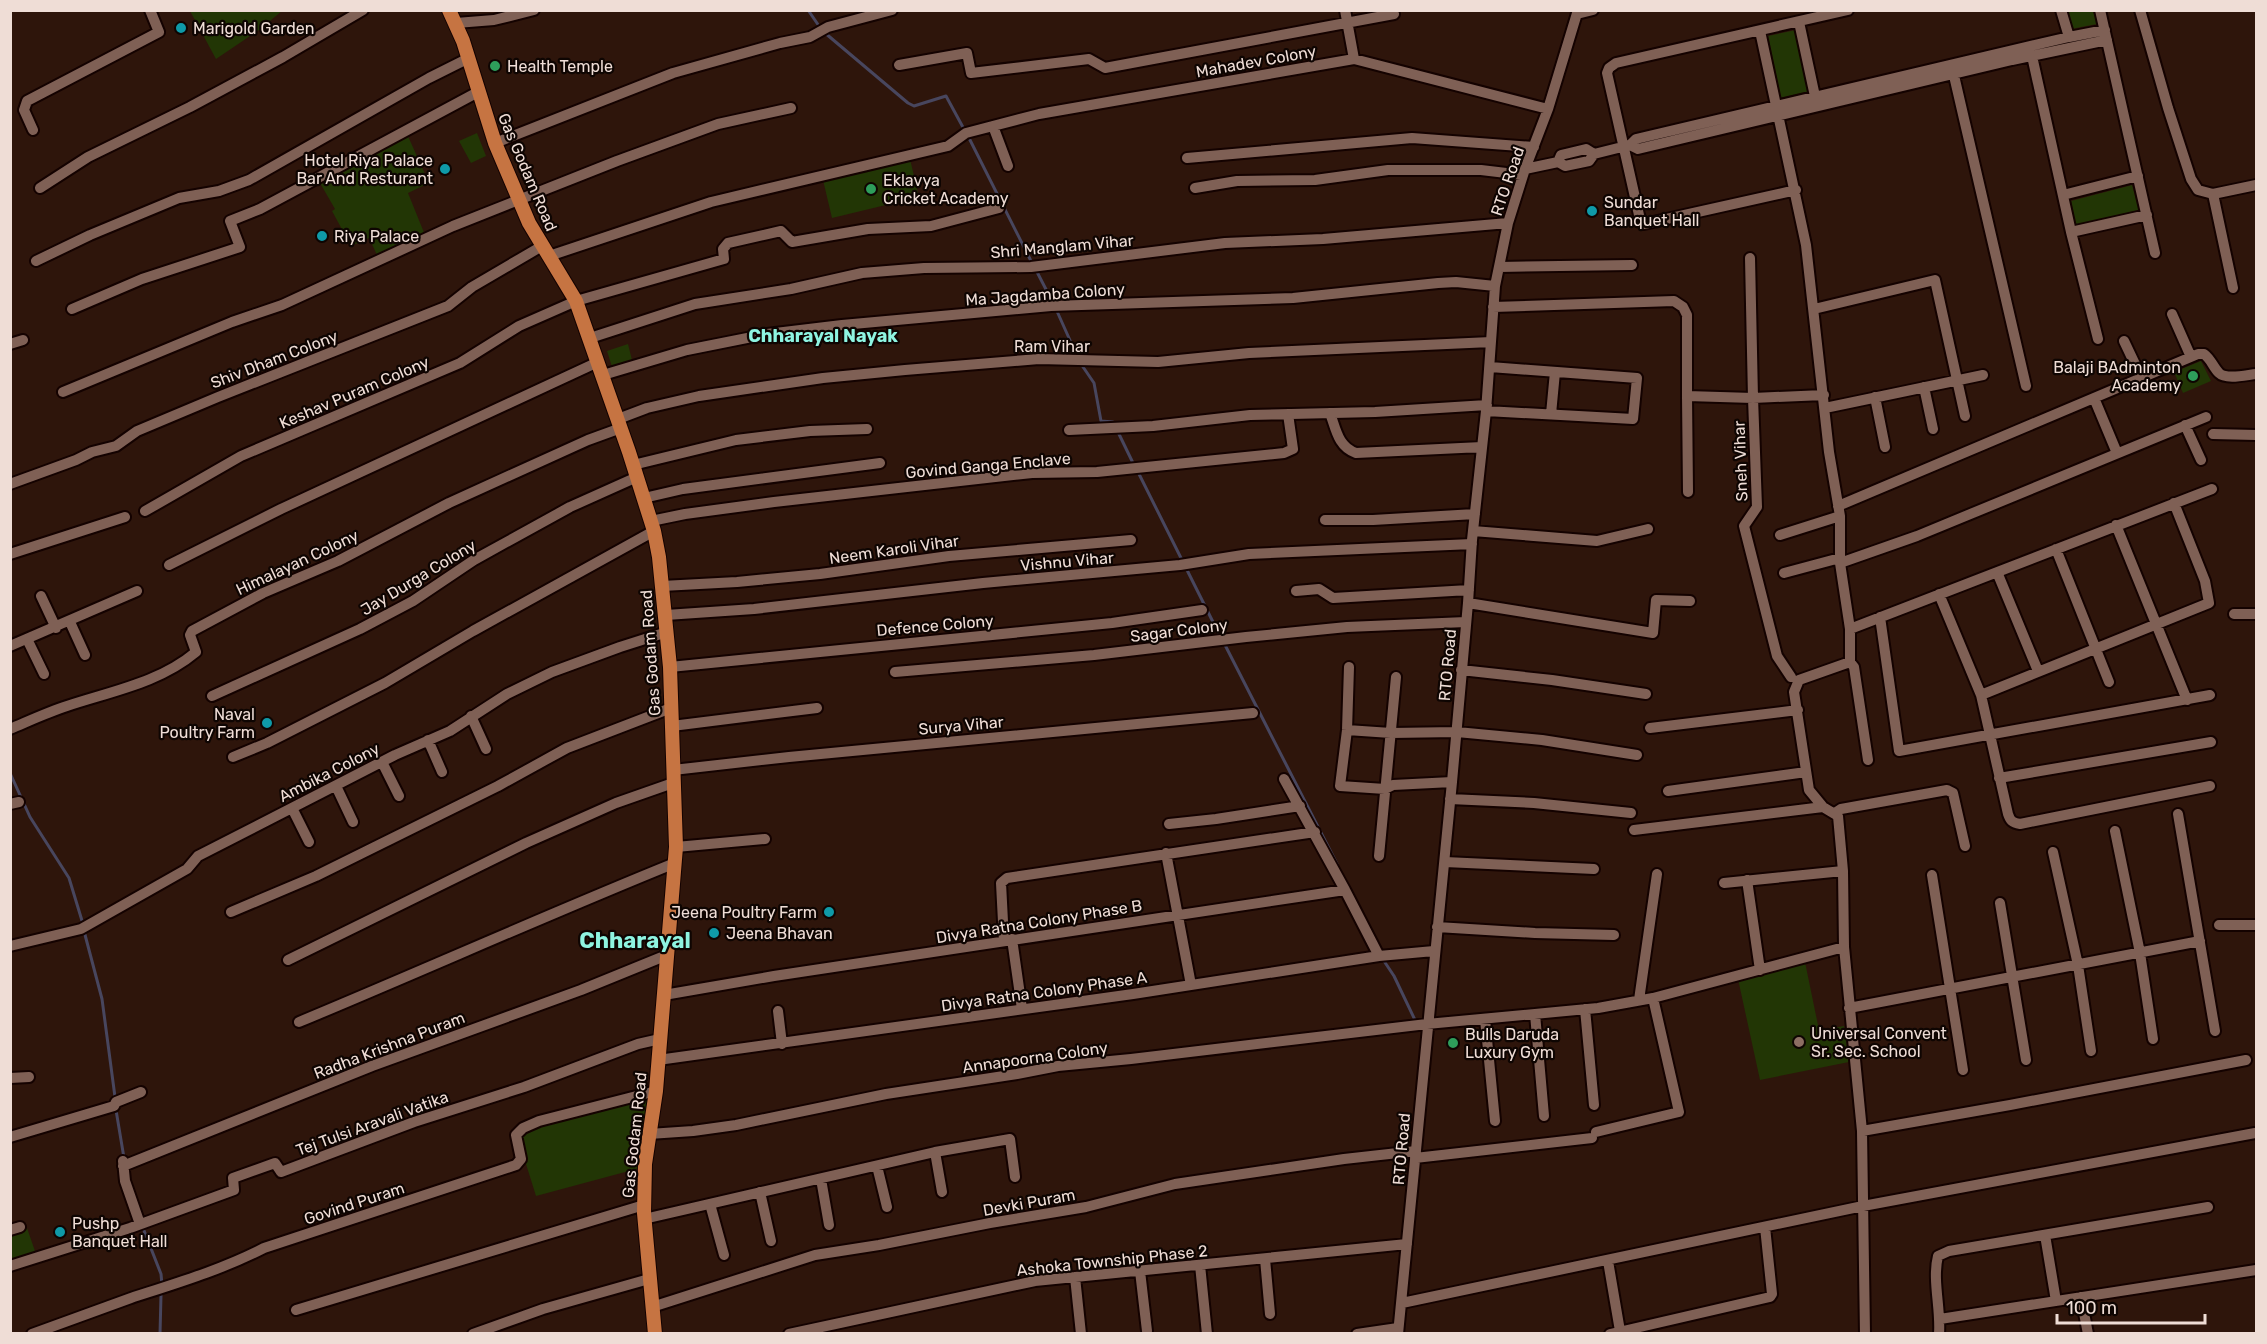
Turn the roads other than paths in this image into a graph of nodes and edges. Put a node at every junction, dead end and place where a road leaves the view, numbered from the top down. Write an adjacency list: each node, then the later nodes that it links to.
1 (150, 10): 31 (street)
2 (363, 10): 41 (street)
3 (534, 10): 13 (street)
4 (892, 10): 33 (street)
5 (1345, 10): 15 (street)
6 (1593, 10): 11 (street)
7 (1848, 10): 14 (street)
8 (2061, 10): 18 (street)
9 (2100, 10): 17 (street)
10 (2140, 10): 44 (street)
11 (1577, 12): 28 (street, RTO Road)
12 (1394, 14): 15 (street)
13 (453, 16): 21 (main road, Gas Godam Road)
14 (1800, 18): 16 (street); 26 (street)
15 (1346, 23): 22 (street); 23 (street)
16 (1760, 31): 29 (street); 34 (street)
17 (2106, 35): 18 (street); 19 (street); 39 (street)
18 (2069, 37): 19 (street)
19 (2056, 46): 20 (street); 24 (street)
20 (2032, 56): 24 (street); 45 (street)
21 (469, 58): 25 (main road, Gas Godam Road); 54 (street)
22 (1353, 59): 28 (street, Mahadev Colony); 30 (street, Mahadev Colony)
23 (899, 65)
24 (1953, 69): 26 (street); 78 (street)
25 (478, 92): 33 (main road, Gas Godam Road); 61 (street)
26 (1816, 101): 29 (street)
27 (791, 108): 46 (street)
28 (1548, 109): 35 (street, RTO Road)
29 (1778, 110): 34 (street); 43 (street)
30 (993, 126): 32 (street, Mahadev Colony); 37 (street)
31 (33, 129)
32 (966, 133): 51 (street, Shiv Dham Colony)
33 (495, 142): 46 (main road, Gas Godam Road)
34 (1627, 146): 38 (street); 43 (street)
35 (1534, 147): 36 (street); 38 (street, RTO Road)
36 (1187, 158)
37 (1008, 166)
38 (1524, 172): 42 (street); 49 (street, RTO Road)
39 (2138, 176): 45 (street); 48 (street)
40 (2256, 185): 44 (street)
41 (40, 188)
42 (1195, 188)
43 (1796, 190): 62 (street)
44 (2212, 194): 58 (street)
45 (2063, 195): 50 (street)
46 (520, 201): 51 (main road, Gas Godam Road); 80 (street)
47 (999, 208): 59 (street, Keshav Puram Colony)
48 (2147, 215): 50 (street); 52 (street)
49 (1508, 224): 56 (street, RTO Road); 64 (street, Shri Manglam Vihar)
50 (2071, 232): 65 (street)
51 (546, 251): 59 (main road, Gas Godam Road); 106 (street, Shiv Dham Colony)
52 (2155, 253)
53 (1750, 258): 84 (street)
54 (36, 261)
55 (1632, 265): 56 (street)
56 (1499, 267): 57 (street, RTO Road)
57 (1495, 286): 60 (street, RTO Road); 72 (street, Ma Jagdamba Colony)
58 (2233, 288)
59 (576, 301): 64 (main road, Gas Godam Road); 111 (street, Keshav Puram Colony)
60 (1493, 307): 68 (street, RTO Road); 82 (street)
61 (72, 309)
62 (1814, 309): 77 (street); 81 (street)
63 (2172, 314): 70 (street)
64 (590, 338): 72 (main road, Gas Godam Road)
65 (2098, 339)
66 (23, 340): 69 (street)
67 (2124, 341): 76 (street)
68 (1491, 342): 71 (street, RTO Road); 93 (street, Ram Vihar)
69 (10, 344)
70 (2191, 357): 74 (street); 76 (street)
71 (1490, 367): 73 (street); 86 (street, RTO Road)
72 (601, 368): 93 (main road, Gas Godam Road); 126 (street, Ma Jagdamba Colony)
73 (1555, 372): 90 (street); 90 (street)
74 (2256, 374)
75 (1983, 375): 77 (street)
76 (2142, 379): 85 (street)
77 (1959, 380): 79 (street); 91 (street)
78 (2026, 386)
79 (1924, 387): 83 (street); 96 (street)
80 (63, 392)
81 (1824, 394): 84 (street); 87 (street)
82 (1687, 396): 84 (street, Sneh Vihar); 108 (street)
83 (1875, 397): 87 (street); 101 (street)
84 (1753, 398): 160 (street, Sneh Vihar)
85 (2094, 398): 102 (street); 112 (street)
86 (1486, 408): 88 (street); 90 (street); 100 (street, RTO Road)
87 (1825, 408): 112 (street)
88 (1330, 413): 89 (street); 100 (street)
89 (1288, 414): 97 (street); 117 (street, Govind Ganga Enclave)
90 (1551, 414)
91 (1965, 416)
92 (2206, 417): 94 (street)
93 (620, 423): 105 (main road, Gas Godam Road); 174 (street, Himalayan Colony)
94 (2185, 425): 102 (street); 103 (street)
95 (867, 429): 105 (street, Jay Durga Colony)
96 (1933, 429)
97 (1069, 430)
98 (2213, 434): 99 (street)
99 (2256, 435)
100 (1482, 447): 113 (street, RTO Road)
101 (1885, 447)
102 (2117, 453): 125 (street)
103 (2200, 460)
104 (880, 463): 109 (street)
105 (635, 471): 109 (main road, Gas Godam Road); 164 (street, Jay Durga Colony)
106 (10, 484)
107 (2212, 489): 110 (street)
108 (1688, 492)
109 (644, 498): 117 (main road, Gas Godam Road)
110 (2174, 503): 116 (street); 144 (street)
111 (145, 511)
112 (1839, 511): 120 (street); 125 (street)
113 (1475, 514): 115 (street); 119 (street, RTO Road)
114 (125, 517): 124 (street)
115 (1325, 520)
116 (2116, 525): 123 (street); 144 (street)
117 (653, 526): 129 (main road, Gas Godam Road); 183 (street)
118 (1648, 530): 119 (street)
119 (1473, 531): 122 (street, RTO Road)
120 (1780, 535)
121 (1131, 540): 129 (street, Neem Karoli Vihar)
122 (1472, 544): 130 (street, RTO Road); 140 (street, Vishnu Vihar)
123 (2056, 549): 127 (street); 150 (street)
124 (10, 554)
125 (1840, 561): 128 (street); 146 (street)
126 (169, 565)
127 (1996, 572): 133 (street); 156 (street)
128 (1784, 573)
129 (662, 586): 140 (main road, Gas Godam Road)
130 (1469, 590): 132 (street); 136 (street, RTO Road)
131 (137, 591): 142 (street)
132 (1296, 591)
133 (1939, 594): 141 (street); 163 (street)
134 (41, 596): 145 (street)
135 (1690, 601): 136 (street)
136 (1468, 603): 143 (street, RTO Road)
137 (1202, 610): 153 (street, Defence Colony)
138 (2234, 614): 139 (street)
139 (2256, 614)
140 (666, 615): 147 (main road, Gas Godam Road)
141 (1880, 617): 146 (street); 178 (street)
142 (70, 622): 145 (street); 151 (street)
143 (1466, 622): 155 (street, RTO Road); 157 (street, Sagar Colony)
144 (2156, 625): 150 (street); 166 (street)
145 (56, 628): 148 (street)
146 (1850, 629): 152 (street)
147 (667, 632): 153 (main road, Gas Godam Road); 171 (street, Ambika Colony)
148 (27, 639): 149 (street); 158 (street)
149 (10, 646)
150 (2096, 649): 156 (street); 161 (street)
151 (86, 656)
152 (1850, 662): 169 (street); 184 (street)
153 (670, 667): 167 (main road, Gas Godam Road)
154 (1349, 667): 175 (street)
155 (1461, 670): 162 (street); 176 (street, RTO Road)
156 (2038, 671): 163 (street)
157 (895, 672)
158 (44, 674)
159 (1396, 677): 177 (street)
160 (1791, 677)
161 (2109, 682)
162 (1646, 694)
163 (1980, 694): 178 (street)
164 (212, 696)
165 (2210, 696): 166 (street)
166 (2187, 700): 178 (street)
167 (671, 708): 172 (main road, Gas Godam Road); 226 (street)
168 (817, 708): 172 (street)
169 (1798, 710): 173 (street); 187 (street)
170 (1253, 713): 188 (street, Surya Vihar)
171 (471, 716): 179 (street, Ambika Colony); 181 (street)
172 (672, 726): 188 (main road, Gas Godam Road)
173 (1650, 728)
174 (10, 729)
175 (1347, 730): 177 (street); 194 (street)
176 (1457, 732): 177 (street); 182 (street); 191 (street, RTO Road)
177 (1391, 733): 194 (street)
178 (1989, 736): 189 (street)
179 (428, 740): 185 (street, Ambika Colony); 186 (street)
180 (2211, 742): 189 (street)
181 (486, 748)
182 (1636, 755)
183 (233, 757)
184 (1868, 760)
185 (382, 762): 192 (street, Ambika Colony); 196 (street)
186 (442, 772)
187 (1806, 772): 195 (street); 199 (street)
188 (673, 777): 212 (main road, Gas Godam Road); 240 (street, Surya Vihar)
189 (1999, 778): 193 (street)
190 (1284, 779): 198 (street)
191 (1452, 782): 194 (street); 197 (street, RTO Road)
192 (336, 786): 200 (street, Ambika Colony); 204 (street)
193 (2210, 786)
194 (1385, 789): 215 (street)
195 (1668, 791)
196 (399, 796)
197 (1450, 799): 201 (street); 216 (street, RTO Road)
198 (1300, 806): 205 (street); 208 (street)
199 (1822, 807): 202 (street); 206 (street)
200 (292, 808): 210 (street); 234 (street, Ambika Colony)
201 (1630, 813)
202 (1835, 813): 211 (street); 219 (street)
203 (2178, 814): 233 (street)
204 (353, 822)
205 (1169, 824)
206 (1634, 830)
207 (2115, 831): 237 (street)
208 (1315, 832): 214 (street); 224 (street)
209 (765, 839): 212 (street)
210 (309, 842)
211 (1965, 846)
212 (676, 847): 217 (main road, Gas Godam Road)
213 (2053, 852): 241 (street)
214 (1166, 853): 227 (street); 232 (street)
215 (1379, 856)
216 (1445, 862): 218 (street); 230 (street, RTO Road)
217 (675, 863): 238 (main road, Gas Godam Road); 255 (street)
218 (1594, 869)
219 (1843, 871): 222 (street); 235 (street)
220 (1657, 874): 248 (street)
221 (1932, 875): 245 (street)
222 (1747, 880): 223 (street); 242 (street)
223 (1724, 883)
224 (1345, 890): 227 (street, Divya Ratna Colony Phase B); 239 (street)
225 (2000, 903): 243 (street)
226 (231, 912)
227 (1178, 914): 232 (street, Divya Ratna Colony Phase B); 244 (street)
228 (2219, 925): 229 (street)
229 (2256, 925)
230 (1437, 927): 231 (street); 236 (street, RTO Road)
231 (1614, 935)
232 (1008, 940): 246 (street, Divya Ratna Colony Phase B); 250 (street)
233 (2200, 941): 237 (street); 257 (street)
234 (10, 946)
235 (1844, 947): 242 (street, Annapoorna Colony); 249 (street)
236 (1434, 951): 239 (street, Divya Ratna Colony Phase A); 256 (street, RTO Road)
237 (2140, 953): 241 (street); 258 (street)
238 (667, 955): 246 (main road, Gas Godam Road); 290 (street, Radha Krishna Puram)
239 (1379, 956): 244 (street, Divya Ratna Colony Phase A)
240 (288, 960)
241 (2078, 964): 243 (street); 261 (street)
242 (1760, 970): 247 (street, Annapoorna Colony)
243 (2013, 976): 245 (street); 263 (street)
244 (1191, 985): 250 (street, Divya Ratna Colony Phase A)
245 (1951, 987): 249 (street); 265 (street)
246 (664, 995): 259 (main road, Gas Godam Road)
247 (1653, 998): 248 (street, Annapoorna Colony); 278 (street, Devki Puram)
248 (1639, 1000): 251 (street, Annapoorna Colony)
249 (1849, 1008): 273 (street)
250 (1022, 1009): 260 (street, Divya Ratna Colony Phase A)
251 (1585, 1009): 253 (street, Annapoorna Colony); 270 (street)
252 (778, 1011): 260 (street)
253 (1535, 1014): 254 (street, Annapoorna Colony); 271 (street)
254 (1485, 1019): 256 (street, Annapoorna Colony); 272 (street)
255 (298, 1022)
256 (1427, 1024): 275 (street, Annapoorna Colony); 278 (street, RTO Road)
257 (2215, 1031)
258 (2153, 1039)
259 (660, 1040): 262 (main road, Gas Godam Road); 290 (street, Tej Tulsi Aravali Vatika)
260 (783, 1044): 262 (street, Divya Ratna Colony Phase A)
261 (2091, 1051)
262 (658, 1060): 268 (main road, Gas Godam Road)
263 (2026, 1060)
264 (2246, 1060): 273 (street)
265 (1963, 1070)
266 (28, 1077): 267 (street)
267 (10, 1078)
268 (656, 1091): 275 (main road, Gas Godam Road); 315 (street, Govind Puram)
269 (141, 1092): 276 (street)
270 (1594, 1105)
271 (1544, 1116)
272 (1495, 1120)
273 (1862, 1131): 286 (street)
274 (2255, 1133): 286 (street)
275 (649, 1134): 285 (main road, Gas Godam Road)
276 (10, 1137)
277 (935, 1152): 279 (street); 280 (street); 283 (street)
278 (1415, 1155): 295 (street, RTO Road); 308 (street, Devki Puram)
279 (877, 1166): 281 (street); 287 (street)
280 (1015, 1177)
281 (821, 1179): 282 (street); 291 (street)
282 (760, 1192): 284 (street); 294 (street)
283 (942, 1192)
284 (710, 1204): 289 (street); 296 (street)
285 (644, 1205): 289 (main road, Gas Godam Road); 309 (street)
286 (1863, 1206): 292 (street); 322 (street)
287 (887, 1207)
288 (2208, 1207): 293 (street)
289 (644, 1219): 304 (main road, Gas Godam Road)
290 (140, 1224): 300 (street, Tej Tulsi Aravali Vatika)
291 (829, 1225)
292 (1765, 1227): 298 (street); 314 (street)
293 (2045, 1234): 306 (street); 311 (street)
294 (771, 1241)
295 (1407, 1244): 297 (street, Ashoka Township Phase 2); 307 (street, RTO Road)
296 (724, 1255)
297 (1265, 1259): 299 (street, Ashoka Township Phase 2); 310 (street)
298 (1608, 1261): 307 (street); 314 (street)
299 (1200, 1265): 302 (street, Ashoka Township Phase 2); 320 (street)
300 (10, 1266)
301 (2256, 1270): 305 (street)
302 (1140, 1271): 303 (street, Ashoka Township Phase 2); 312 (street)
303 (1075, 1277): 318 (street, Ashoka Township Phase 2); 319 (street)
304 (649, 1279): 308 (main road, Gas Godam Road); 316 (street)
305 (2081, 1297): 306 (street); 324 (street)
306 (2055, 1301): 311 (street)
307 (1402, 1303): 313 (street, RTO Road)
308 (652, 1307): 317 (main road, Gas Godam Road)
309 (296, 1310)
310 (1270, 1314)
311 (1940, 1319): 323 (street)
312 (1147, 1331)
313 (1398, 1331): 321 (street)
314 (1615, 1332)
315 (32, 1334)
316 (473, 1334)
317 (654, 1334)
318 (789, 1334)
319 (1081, 1334)
320 (1207, 1334)
321 (1357, 1334)
322 (1865, 1334)
323 (1939, 1334)
324 (2088, 1334)

